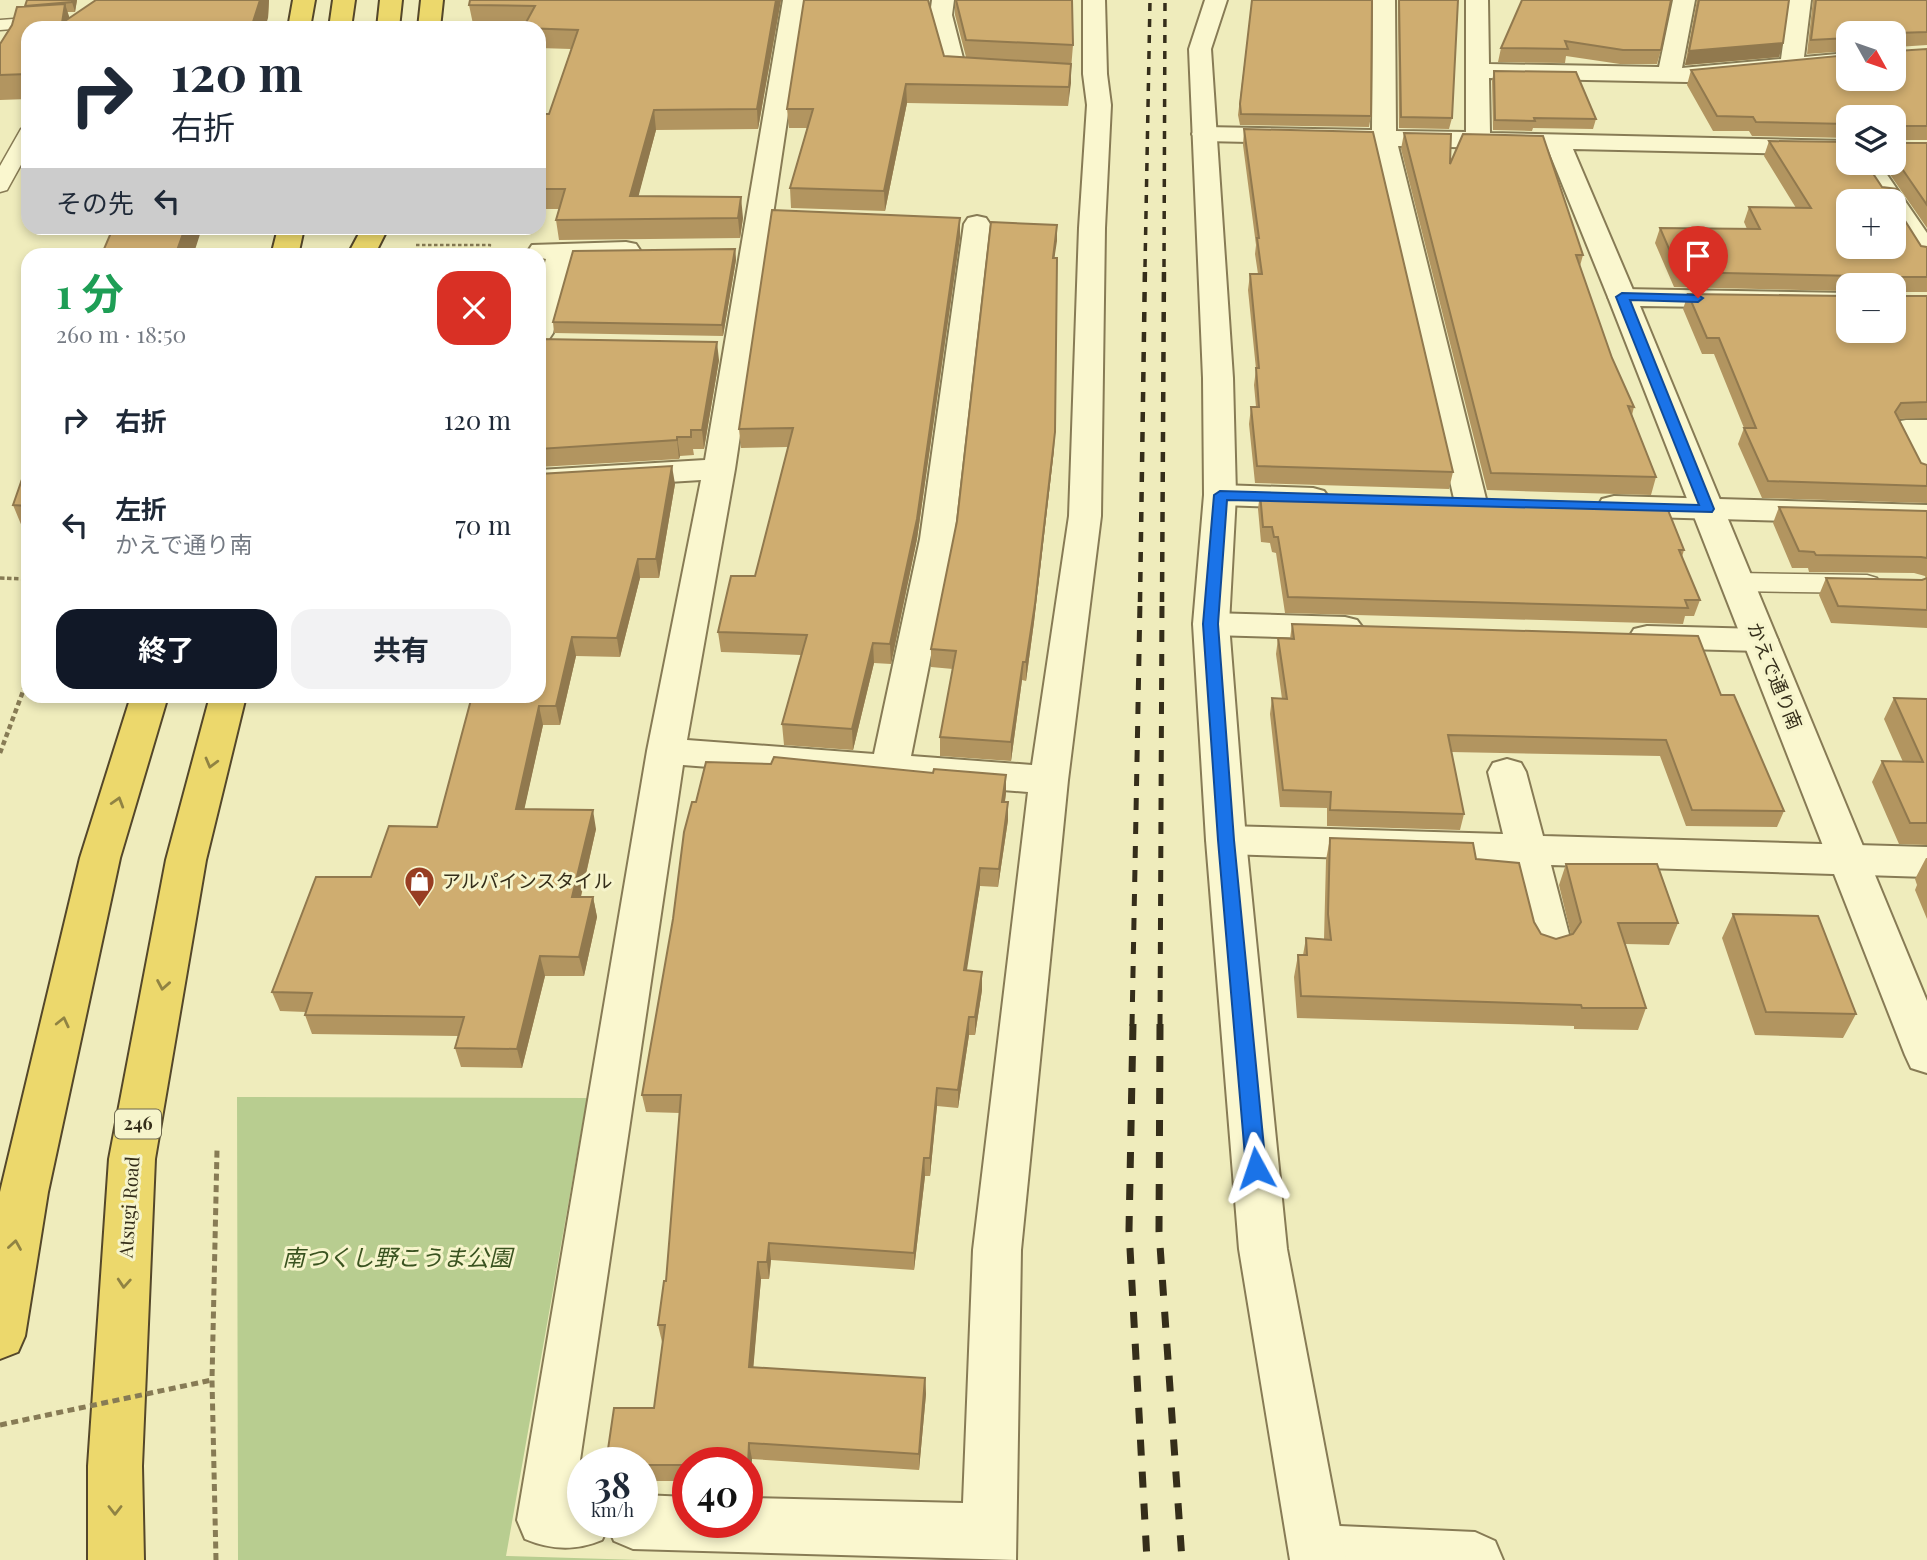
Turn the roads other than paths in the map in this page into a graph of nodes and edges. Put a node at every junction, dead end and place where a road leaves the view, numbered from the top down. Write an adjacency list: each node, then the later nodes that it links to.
1 (304, 0): 13 (highway)
2 (432, 0): 14 (highway)
3 (794, 0): 37 (street)
4 (943, 0): 19 (street)
5 (1094, 0): 57 (street)
6 (1216, 0): 22 (street)
7 (1384, 0): 23 (street)
8 (1477, 0): 20 (street)
9 (1684, 0): 21 (street)
10 (1800, 0): 18 (street)
11 (71, 19): 12 (lane)
12 (47, 21)
13 (300, 21)
14 (430, 21)
15 (21, 23): 16 (lane)
16 (0, 25)
17 (1836, 61): 18 (street)
18 (1792, 65): 21 (street)
19 (1018, 71)
20 (1477, 71): 21 (street); 24 (street)
21 (1669, 75)
22 (1204, 134): 23 (street); 40 (street)
23 (1384, 138): 24 (street); 42 (street)
24 (1478, 139): 25 (street)
25 (1558, 141): 27 (street); 34 (street, かえで通り南)
26 (21, 146): 28 (lane)
27 (1836, 148)
28 (0, 186)
29 (1906, 222): 32 (street)
30 (976, 224): 55 (street)
31 (658, 250): 33 (street)
32 (1927, 254)
33 (546, 289)
34 (1622, 297): 35 (street); 44 (street, かえで通り南)
35 (1836, 301)
36 (1927, 429): 38 (street)
37 (719, 469): 39 (street); 54 (street)
38 (1927, 471)
39 (546, 480)
40 (1220, 495): 41 (street); 48 (street)
41 (1346, 499)
42 (1471, 503)
43 (1582, 506): 44 (street)
44 (1707, 509): 45 (street); 46 (street, かえで通り南)
45 (1927, 515)
46 (1737, 582): 47 (lane); 51 (street, かえで通り南)
47 (1887, 585)
48 (1211, 624): 49 (street); 58 (street)
49 (1376, 629)
50 (1609, 636): 51 (street)
51 (1760, 640): 60 (street, かえで通り南)
52 (148, 703): 64 (highway, one-way to 52)
53 (226, 703): 69 (highway, Atsugi Road / 246, one-way to 69)
54 (666, 751): 55 (street); 65 (street)
55 (890, 768): 57 (street)
56 (1507, 772): 59 (street)
57 (1049, 780): 67 (street)
58 (1226, 840): 59 (street); 68 (street)
59 (1527, 850): 60 (street); 62 (street)
60 (1848, 860): 61 (street); 63 (street, かえで通り南)
61 (1927, 862)
62 (1550, 942)
63 (1927, 1055)
64 (0, 1336)
65 (567, 1521)
66 (658, 1524): 67 (street)
67 (988, 1545)
68 (1318, 1556): 70 (street)
69 (116, 1560)
70 (1475, 1560)

